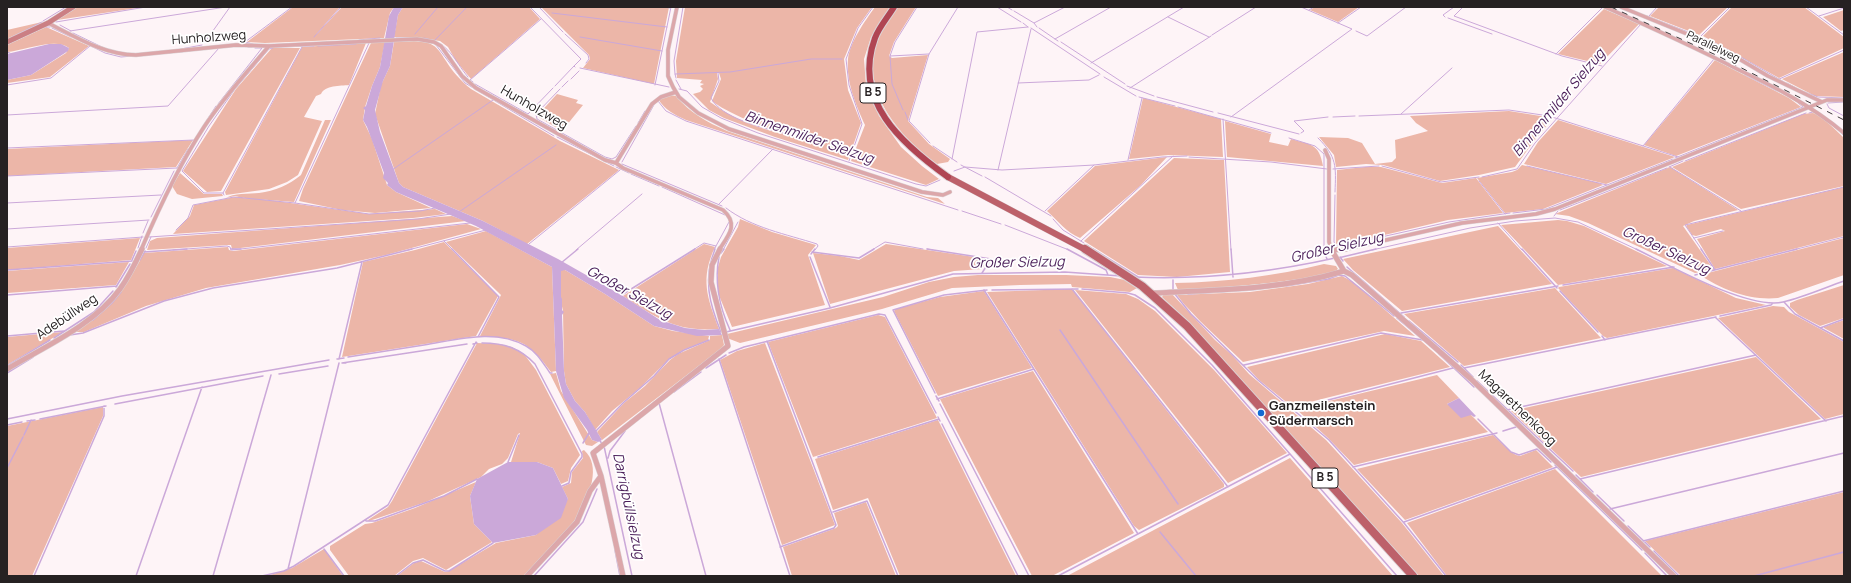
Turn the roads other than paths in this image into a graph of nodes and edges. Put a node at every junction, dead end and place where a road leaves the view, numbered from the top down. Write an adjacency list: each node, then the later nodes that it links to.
1 (73, 7): 6 (street)
2 (677, 7): 9 (street)
3 (894, 7): 16 (highway, B 5)
4 (1606, 7): 12 (street, Parallelweg)
5 (1621, 7): 11 (street)
6 (48, 23): 7 (street); 8 (street, Hunholzweg)
7 (7, 42)
8 (269, 46): 15 (street, Hunholzweg); 21 (street, Adebüllweg)
9 (676, 92): 15 (street); 17 (street)
10 (1844, 100): 11 (street)
11 (1822, 102): 12 (street)
12 (1810, 108): 13 (street, Parallelweg); 18 (street)
13 (1844, 133)
14 (1325, 150): 18 (street)
15 (616, 163): 22 (street, Hunholzweg)
16 (948, 177): 20 (main road, B 5)
17 (950, 192)
18 (1332, 252): 19 (street, Magarethenkoog)
19 (1344, 271): 20 (street); 26 (street, Magarethenkoog)
20 (1152, 293): 25 (main road, B 5)
21 (7, 369)
22 (601, 476): 23 (street); 24 (street)
23 (527, 576)
24 (623, 576)
25 (1413, 576)
26 (1674, 576)

